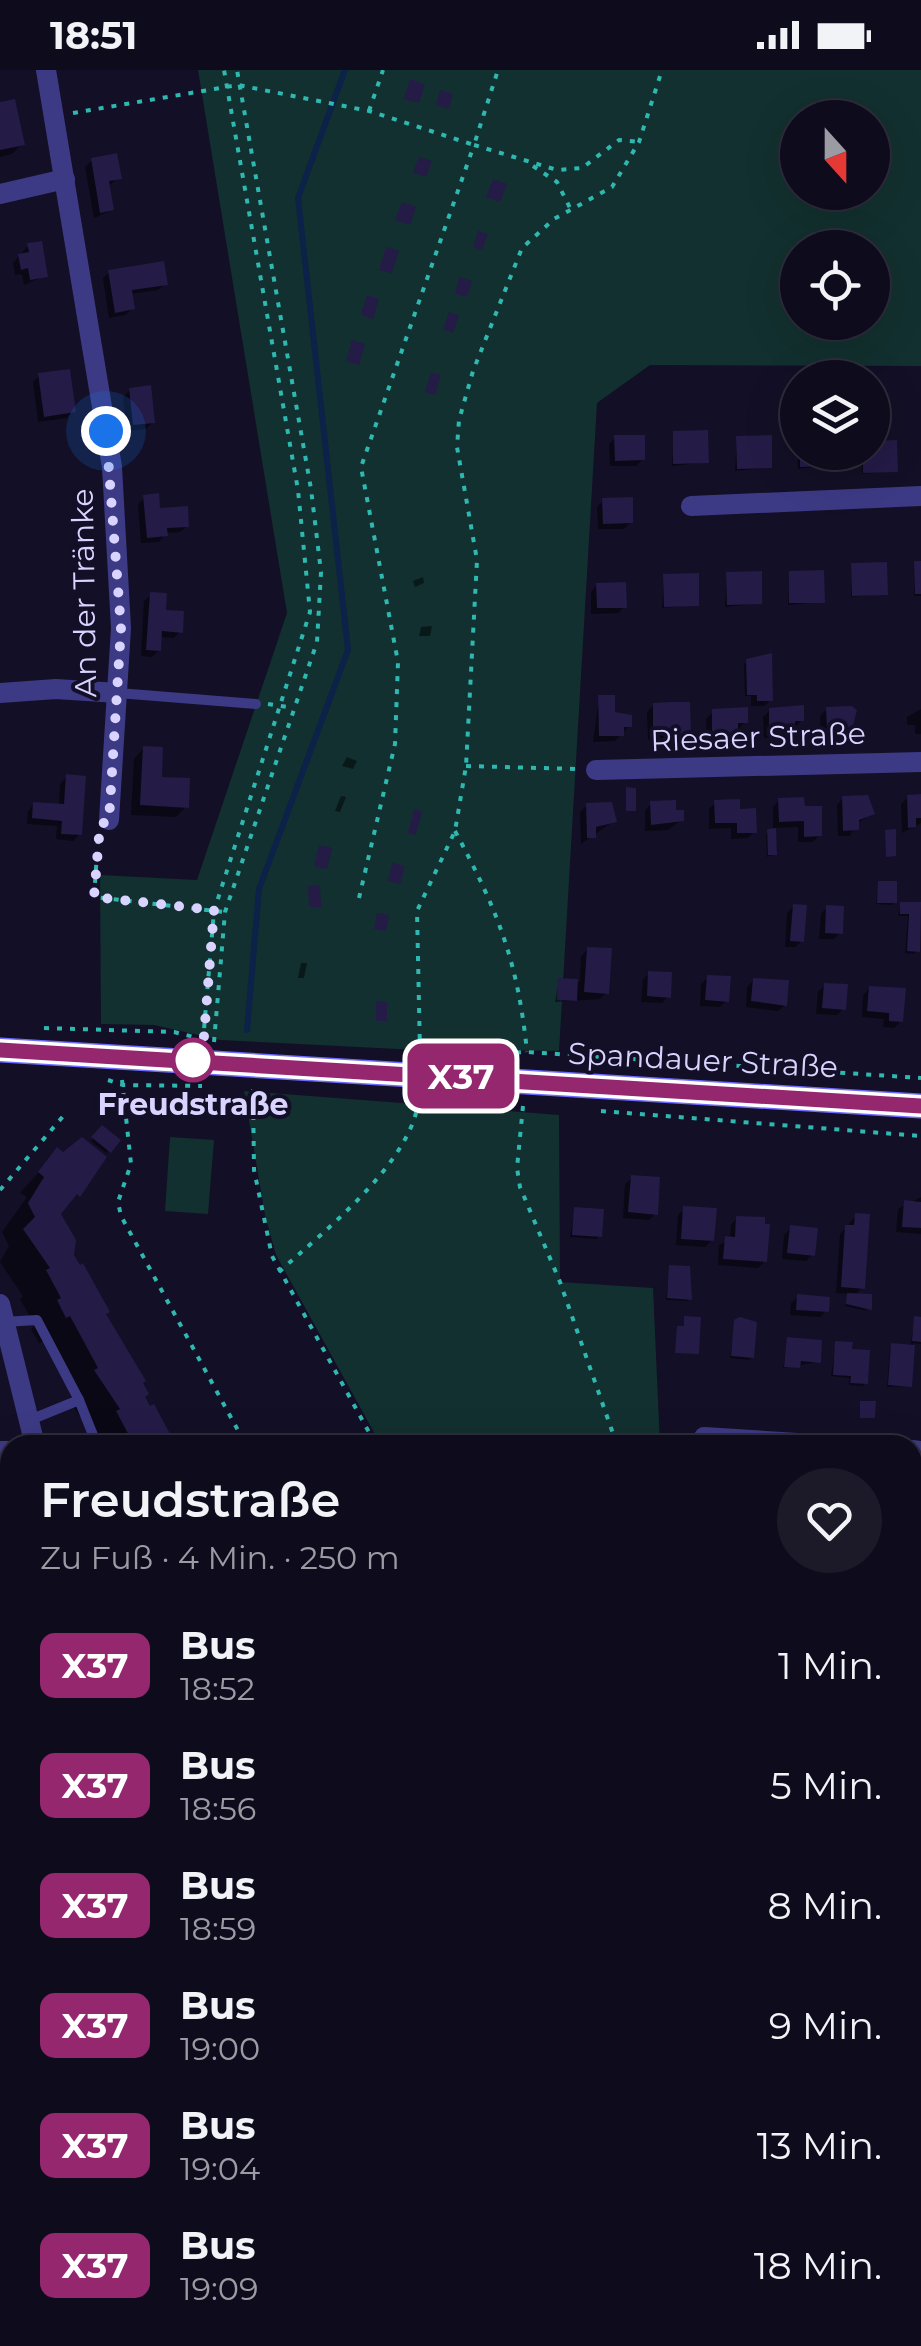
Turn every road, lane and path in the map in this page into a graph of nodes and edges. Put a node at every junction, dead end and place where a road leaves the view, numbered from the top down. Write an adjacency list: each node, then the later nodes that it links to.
1 (46, 70): 10 (street, An der Tränke)
2 (224, 70): 7 (path)
3 (237, 70): 8 (path)
4 (383, 70): 9 (path)
5 (498, 70): 12 (path)
6 (662, 70): 11 (path)
7 (226, 84): 8 (path); 10 (path); 22 (path)
8 (238, 85): 9 (path); 23 (path)
9 (367, 110): 12 (path)
10 (55, 117): 14 (street, An der Tränke)
11 (639, 142): 13 (path); 16 (path)
12 (474, 144): 13 (path); 29 (path)
13 (530, 164): 16 (path)
14 (64, 180): 15 (street); 20 (street, An der Tränke)
15 (0, 194)
16 (571, 210): 25 (path)
17 (921, 496): 18 (street)
18 (691, 506)
19 (0, 693): 20 (street)
20 (118, 693): 21 (lane); 27 (street, An der Tränke)
21 (256, 704)
22 (282, 706): 23 (path); 30 (path)
23 (293, 708): 31 (path)
24 (921, 762): 26 (street, Riesaer Straße)
25 (466, 766): 26 (path); 28 (path)
26 (596, 770)
27 (109, 820): 30 (path)
28 (456, 832): 36 (path); 37 (path)
29 (358, 898)
30 (214, 910): 31 (path); 34 (path)
31 (224, 912): 34 (path)
32 (0, 1050): 33 (main road, Spandauer Straße)
33 (122, 1057): 34 (main road, Spandauer Straße); 50 (path)
34 (207, 1061): 35 (main road, Spandauer Straße)
35 (252, 1064): 36 (main road, Spandauer Straße); 44 (path)
36 (420, 1074): 38 (main road, Spandauer Straße); 44 (path)
37 (921, 1078)
38 (921, 1106)
39 (538, 1107): 52 (path)
40 (586, 1110): 42 (path)
41 (65, 1114): 43 (path)
42 (921, 1136)
43 (0, 1190)
44 (279, 1272): 51 (path)
45 (2, 1313): 46 (lane); 47 (street)
46 (78, 1400): 47 (lane); 49 (lane)
47 (29, 1420): 48 (street)
48 (33, 1435)
49 (93, 1435)
50 (241, 1435)
51 (370, 1435)
52 (613, 1435)

